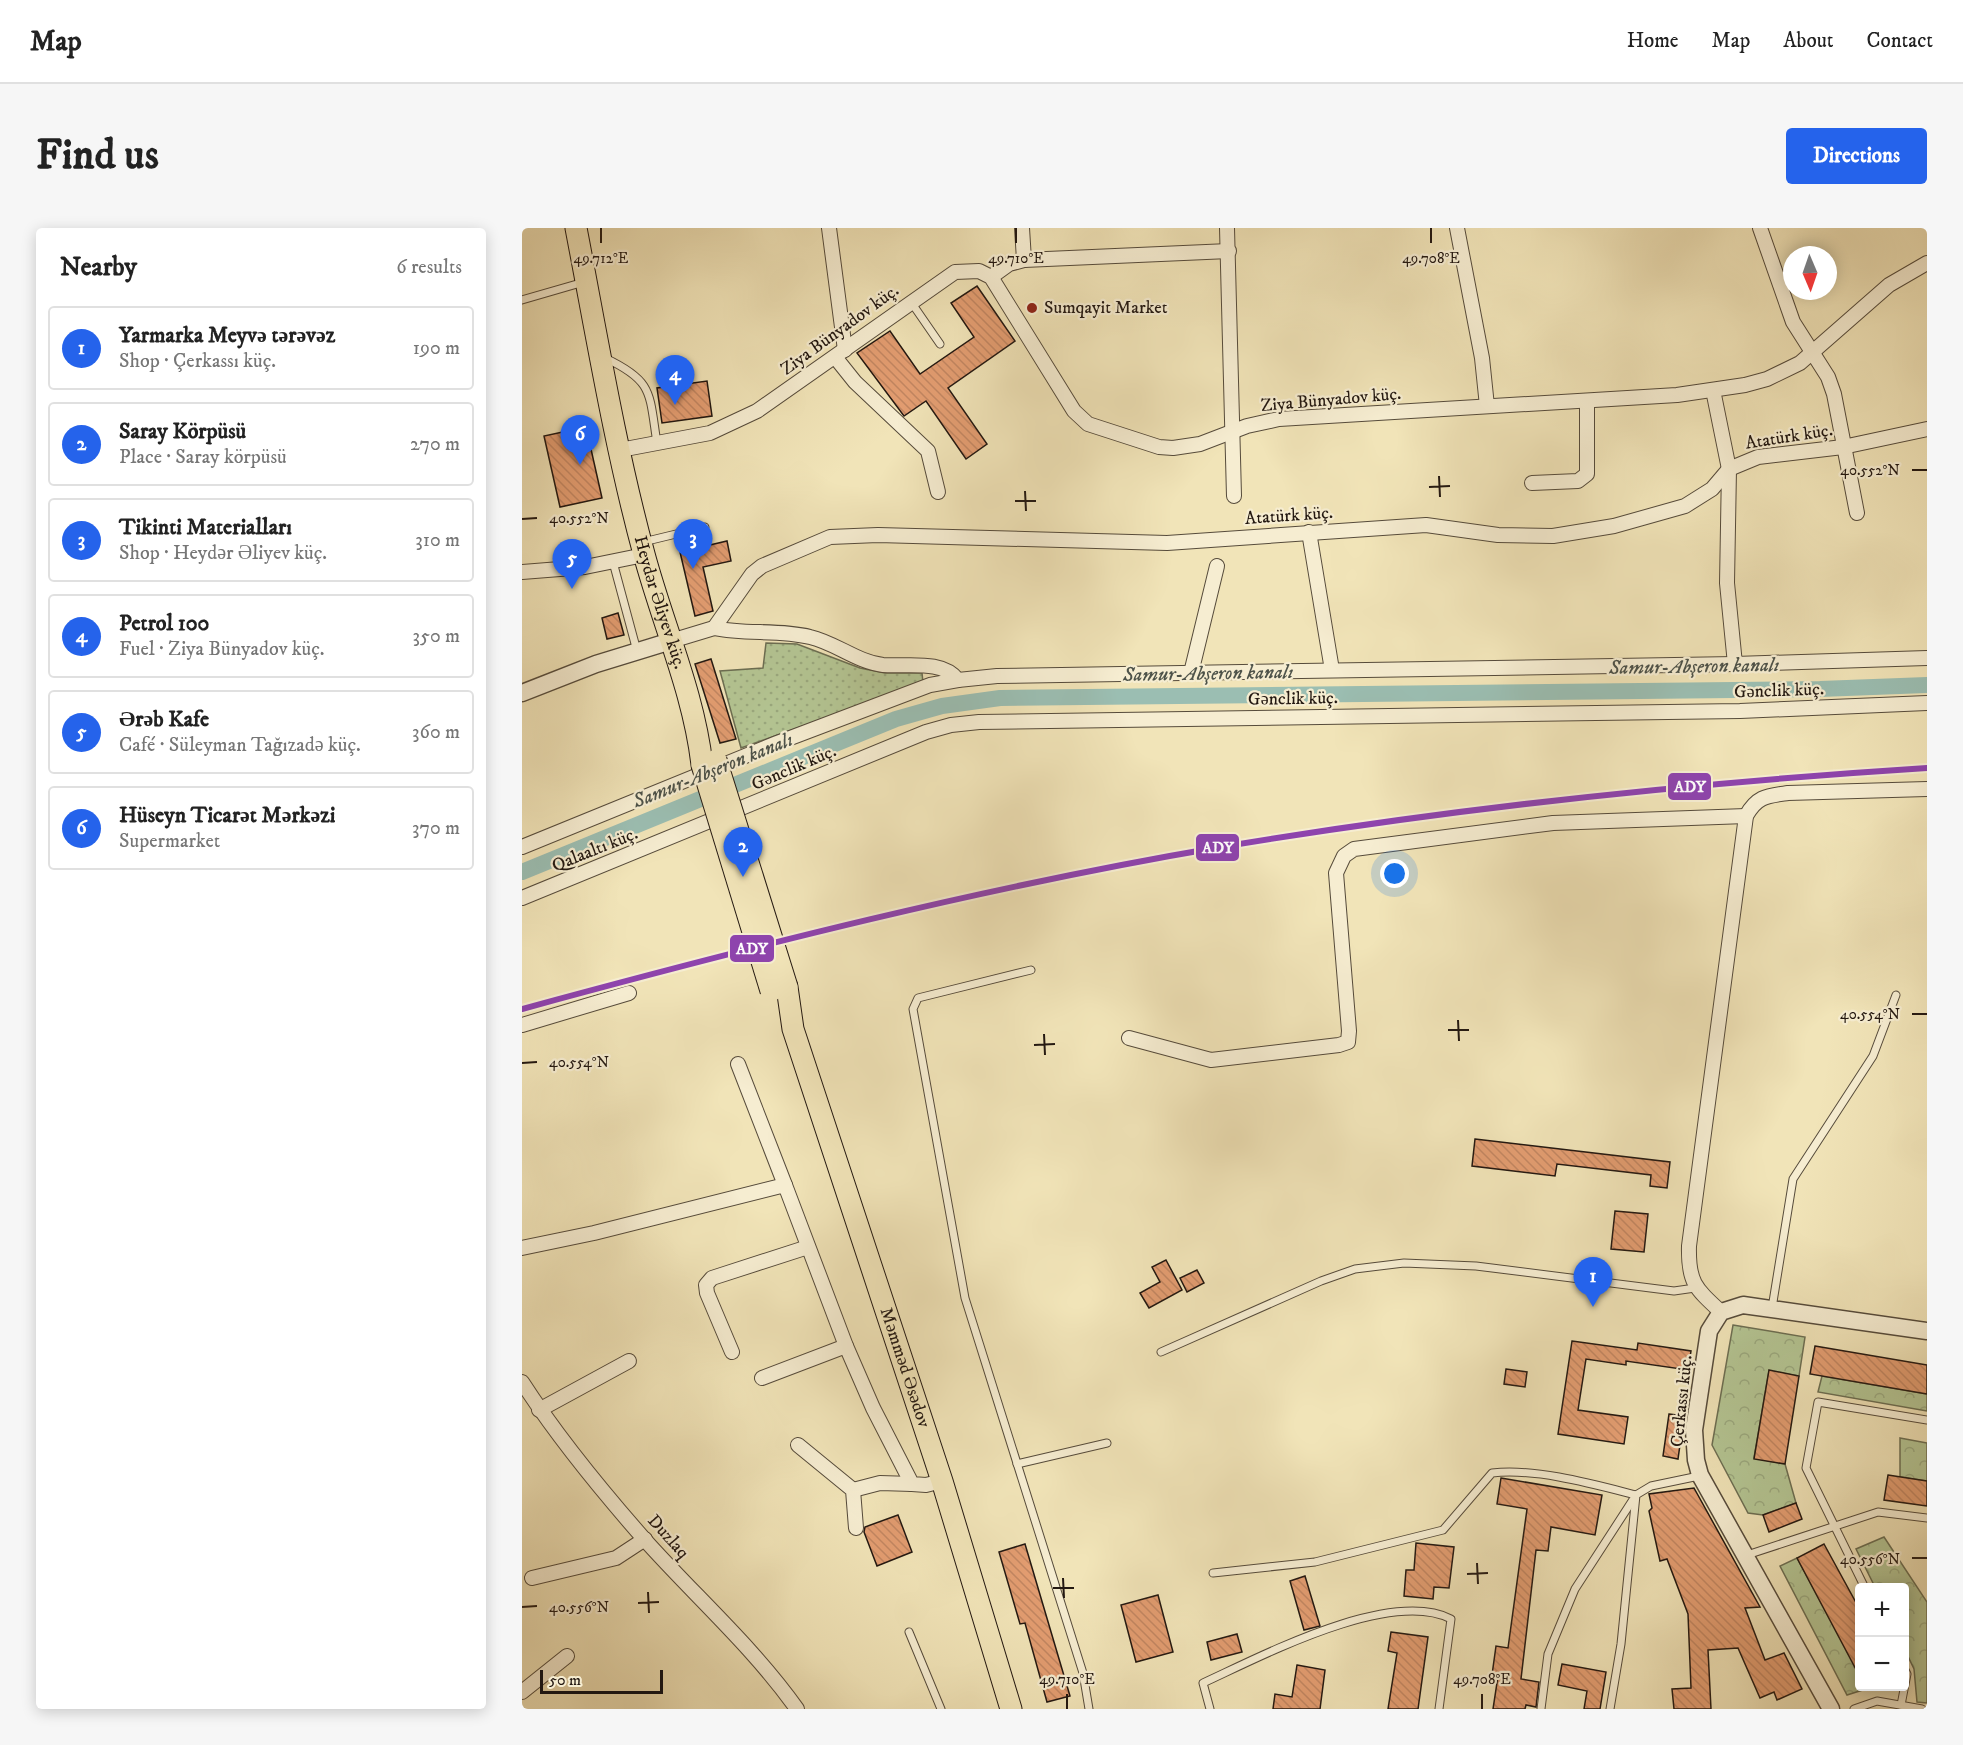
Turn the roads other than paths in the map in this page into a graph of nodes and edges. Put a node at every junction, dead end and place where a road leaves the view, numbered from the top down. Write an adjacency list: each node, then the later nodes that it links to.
1 (576, 228): 11 (main road, Heydər Əliyev küç.)
2 (829, 228): 16 (street)
3 (1022, 228): 8 (street)
4 (1227, 228): 7 (street)
5 (1457, 228): 20 (street)
6 (1760, 228): 15 (street)
7 (1229, 251): 8 (street); 22 (street)
8 (1024, 260): 10 (street)
9 (1927, 263): 15 (street, Ziya Bünyadov küç.)
10 (991, 277): 13 (street, Ziya Bünyadov küç.); 22 (street, Ziya Bünyadov küç.)
11 (586, 282): 12 (lane); 17 (main road, Heydər Əliyev küç.)
12 (522, 300)
13 (911, 302): 14 (lane); 16 (street, Ziya Bünyadov küç.)
14 (940, 344)
15 (1815, 353): 18 (street, Ziya Bünyadov küç.); 24 (street)
16 (840, 354): 23 (street, Ziya Bünyadov küç.); 28 (street)
17 (600, 355): 23 (lane); 25 (main road, Heydər Əliyev küç.)
18 (1713, 390): 19 (street, Ziya Bünyadov küç.); 26 (street)
19 (1587, 401): 20 (street, Ziya Bünyadov küç.); 27 (street)
20 (1487, 406): 22 (street, Ziya Bünyadov küç.)
21 (1927, 429): 24 (street, Atatürk küç.)
22 (1232, 431): 29 (street)
23 (657, 443): 25 (street, Ziya Bünyadov küç.)
24 (1843, 447): 26 (street, Atatürk küç.); 30 (street)
25 (620, 450): 33 (main road, Heydər Əliyev küç.)
26 (1729, 469): 32 (street, Atatürk küç.); 41 (street)
27 (1532, 483)
28 (938, 492)
29 (1234, 496)
30 (1857, 513)
31 (705, 527): 33 (lane)
32 (1309, 532): 37 (street, Atatürk küç.); 42 (street)
33 (642, 549): 34 (street); 38 (main road, Heydər Əliyev küç.)
34 (612, 562): 36 (street); 39 (lane)
35 (1217, 566): 43 (street)
36 (522, 572)
37 (714, 628): 38 (street); 44 (street)
38 (671, 641): 39 (street); 53 (main road, Heydər Əliyev küç., bridge)
39 (637, 651): 45 (street)
40 (1927, 658): 41 (street, Gənclik küç.)
41 (1735, 664): 42 (street, Gənclik küç.)
42 (1332, 670): 43 (street, Gənclik küç.)
43 (1191, 673): 44 (street, Gənclik küç.)
44 (958, 680): 50 (street, Gənclik küç.)
45 (522, 693)
46 (1927, 703): 49 (street, Gənclik küç.)
47 (1927, 789): 48 (street)
48 (1746, 816): 57 (street); 62 (street)
49 (682, 834): 51 (street, Qalaaltı küç.)
50 (522, 847)
51 (522, 898)
52 (1031, 970): 77 (lane)
53 (779, 989): 79 (main road, Məmməd Əsədov)
54 (629, 993): 56 (street)
55 (1896, 995): 63 (lane)
56 (522, 1025)
57 (1129, 1038)
58 (738, 1064): 59 (street)
59 (785, 1185): 60 (street); 61 (street)
60 (808, 1247): 66 (street); 67 (street)
61 (522, 1248)
62 (1695, 1288): 64 (street); 68 (lane)
63 (1772, 1308): 64 (street); 65 (street)
64 (1721, 1312): 78 (street, Çerkassı küç.)
65 (1927, 1331)
66 (846, 1346): 70 (street); 80 (street)
67 (732, 1352)
68 (1161, 1352)
69 (629, 1361): 73 (street)
70 (762, 1378)
71 (522, 1382): 72 (street, Duzlaq)
72 (527, 1399): 73 (street, Duzlaq)
73 (539, 1410): 86 (street, Duzlaq)
74 (1927, 1420): 84 (lane)
75 (1107, 1443): 77 (lane)
76 (798, 1445): 81 (street)
77 (1017, 1464): 99 (lane)
78 (1700, 1475): 82 (lane); 87 (street, Çerkassı küç.)
79 (942, 1481): 80 (street); 98 (main road, Məmməd Əsədov)
80 (912, 1484): 81 (street)
81 (853, 1490): 85 (street)
82 (1636, 1495): 88 (lane); 102 (lane); 103 (lane)
83 (1927, 1518): 84 (lane)
84 (1834, 1525): 87 (lane); 90 (lane)
85 (856, 1527)
86 (645, 1539): 89 (street); 96 (street, Duzlaq)
87 (1747, 1555): 104 (street, Çerkassı küç.)
88 (1212, 1573)
89 (532, 1578)
90 (1863, 1583)
91 (909, 1632): 97 (lane)
92 (567, 1656): 94 (street)
93 (1904, 1691): 95 (lane)
94 (522, 1692)
95 (1901, 1705): 105 (lane); 106 (lane)
96 (797, 1709)
97 (942, 1709)
98 (1011, 1709)
99 (1089, 1709)
100 (1210, 1709): 101 (lane)
101 (1439, 1709)
102 (1541, 1709)
103 (1610, 1709)
104 (1831, 1709)
105 (1854, 1709)
106 (1922, 1709)

